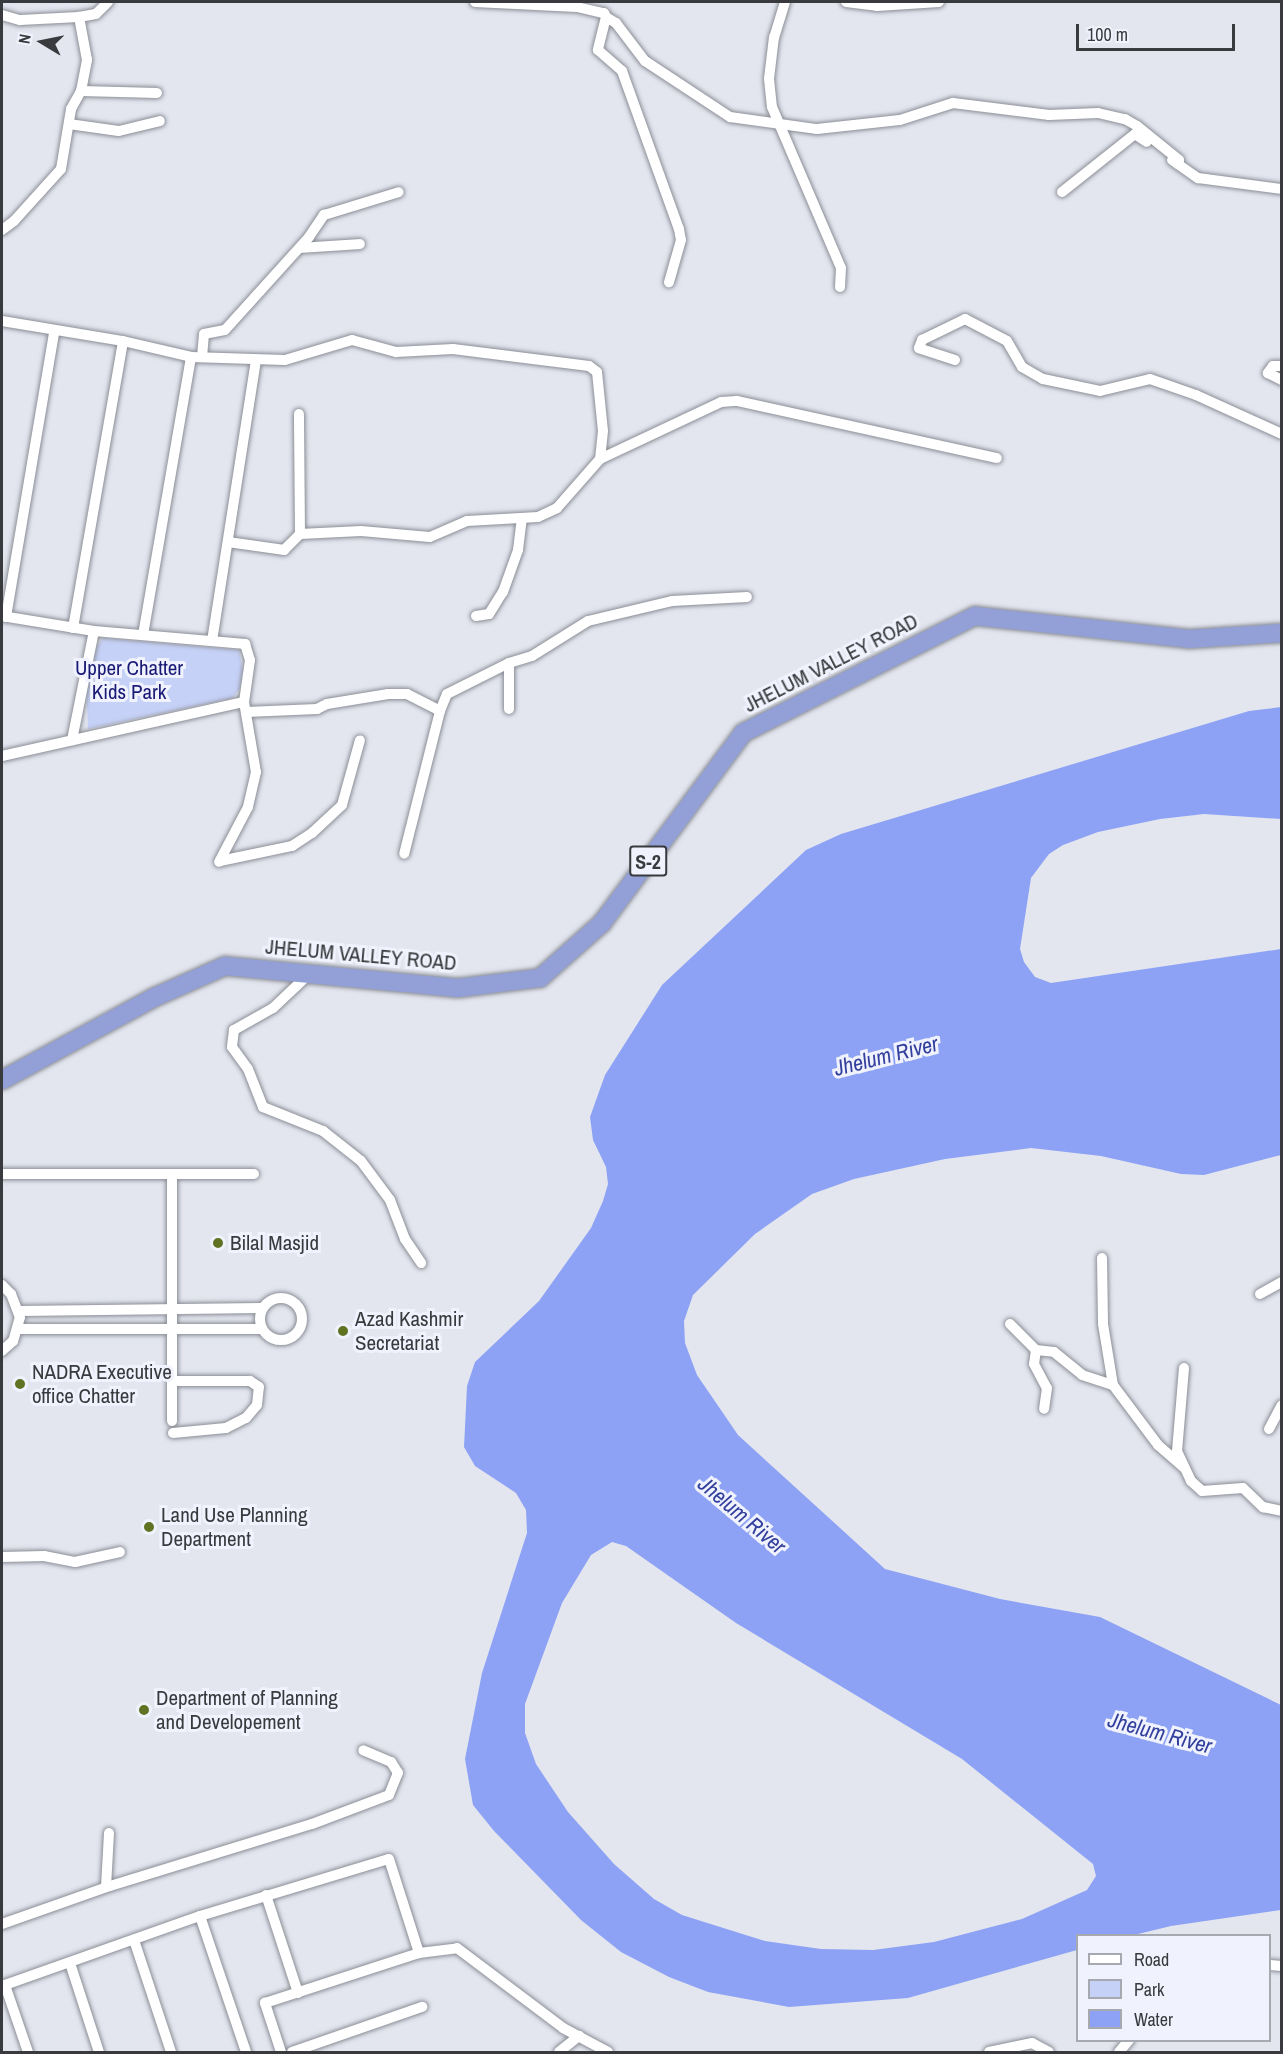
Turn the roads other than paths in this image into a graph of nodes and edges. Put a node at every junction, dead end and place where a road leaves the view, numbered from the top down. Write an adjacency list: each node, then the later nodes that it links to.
1 (108, 2): 7 (street)
2 (475, 2): 8 (street)
3 (785, 2): 13 (street)
4 (846, 2): 5 (street)
5 (939, 2)
6 (2, 15): 7 (street)
7 (79, 17): 9 (street)
8 (606, 17): 13 (street); 21 (street)
9 (81, 91): 10 (street); 12 (street)
10 (157, 93)
11 (160, 121): 12 (street)
12 (69, 124): 18 (street)
13 (783, 125): 14 (street); 22 (street)
14 (1177, 164): 15 (street); 17 (street)
15 (1281, 189)
16 (399, 192): 20 (street)
17 (1062, 192)
18 (2, 230)
19 (360, 244): 20 (street)
20 (300, 248): 26 (street)
21 (669, 282)
22 (840, 286)
23 (2, 321): 24 (street)
24 (54, 332): 25 (street); 40 (street)
25 (123, 341): 26 (street); 41 (street)
26 (197, 357): 27 (street); 44 (street)
27 (256, 360): 34 (street); 37 (street)
28 (955, 360): 32 (street)
29 (1281, 366): 30 (street)
30 (1281, 380)
31 (299, 414): 36 (street)
32 (1281, 434)
33 (997, 458): 34 (street)
34 (600, 459): 35 (street)
35 (522, 518): 36 (street); 39 (street)
36 (300, 534): 37 (street)
37 (228, 542): 45 (street)
38 (747, 597): 46 (street)
39 (476, 616)
40 (4, 617): 41 (street)
41 (73, 628): 42 (street)
42 (94, 631): 44 (street); 50 (street)
43 (1281, 633): 54 (highway, JHELUM VALLEY ROAD / S-2)
44 (143, 635): 45 (street)
45 (212, 641): 47 (street)
46 (509, 663): 48 (street); 49 (street)
47 (245, 707): 49 (street); 50 (street); 51 (street)
48 (509, 709)
49 (440, 711): 53 (street)
50 (72, 740): 52 (street)
51 (360, 740)
52 (2, 756)
53 (404, 854)
54 (309, 974): 55 (highway, JHELUM VALLEY ROAD / S-2); 60 (street)
55 (2, 1080)
56 (2, 1174): 57 (street)
57 (172, 1174): 58 (street); 65 (street)
58 (254, 1174)
59 (1102, 1258): 75 (street)
60 (421, 1263)
61 (1281, 1282): 63 (street)
62 (2, 1285): 66 (street)
63 (1260, 1294)
64 (262, 1308): 65 (street); 70 (street); 70 (street)
65 (173, 1309): 66 (street); 69 (street)
66 (19, 1311): 68 (street)
67 (1010, 1324): 72 (street)
68 (18, 1329): 69 (street); 71 (street)
69 (174, 1329): 70 (street); 74 (street)
70 (262, 1329)
71 (2, 1350)
72 (1036, 1350): 75 (street); 77 (street)
73 (1184, 1368): 81 (street)
74 (173, 1381): 78 (street); 80 (street)
75 (1113, 1385): 81 (street)
76 (1281, 1405): 79 (street)
77 (1044, 1409)
78 (172, 1421)
79 (1269, 1429)
80 (172, 1433)
81 (1184, 1468): 82 (street)
82 (1281, 1511)
83 (120, 1552): 84 (street)
84 (2, 1557)
85 (363, 1750): 87 (street)
86 (109, 1833): 87 (street)
87 (106, 1887): 90 (street)
88 (266, 1895): 89 (street); 92 (street); 95 (street)
89 (200, 1916): 91 (street); 101 (street)
90 (2, 1924)
91 (134, 1940): 93 (street); 100 (street)
92 (418, 1953): 95 (street); 97 (street)
93 (70, 1962): 94 (street); 99 (street)
94 (3, 1985): 98 (street)
95 (298, 1992): 102 (street)
96 (422, 2007): 103 (street)
97 (579, 2036): 104 (street); 105 (street)
98 (28, 2052)
99 (99, 2052)
100 (171, 2052)
101 (246, 2052)
102 (281, 2052)
103 (292, 2052)
104 (559, 2052)
105 (604, 2052)
106 (989, 2052): 107 (street)
107 (1050, 2052)

